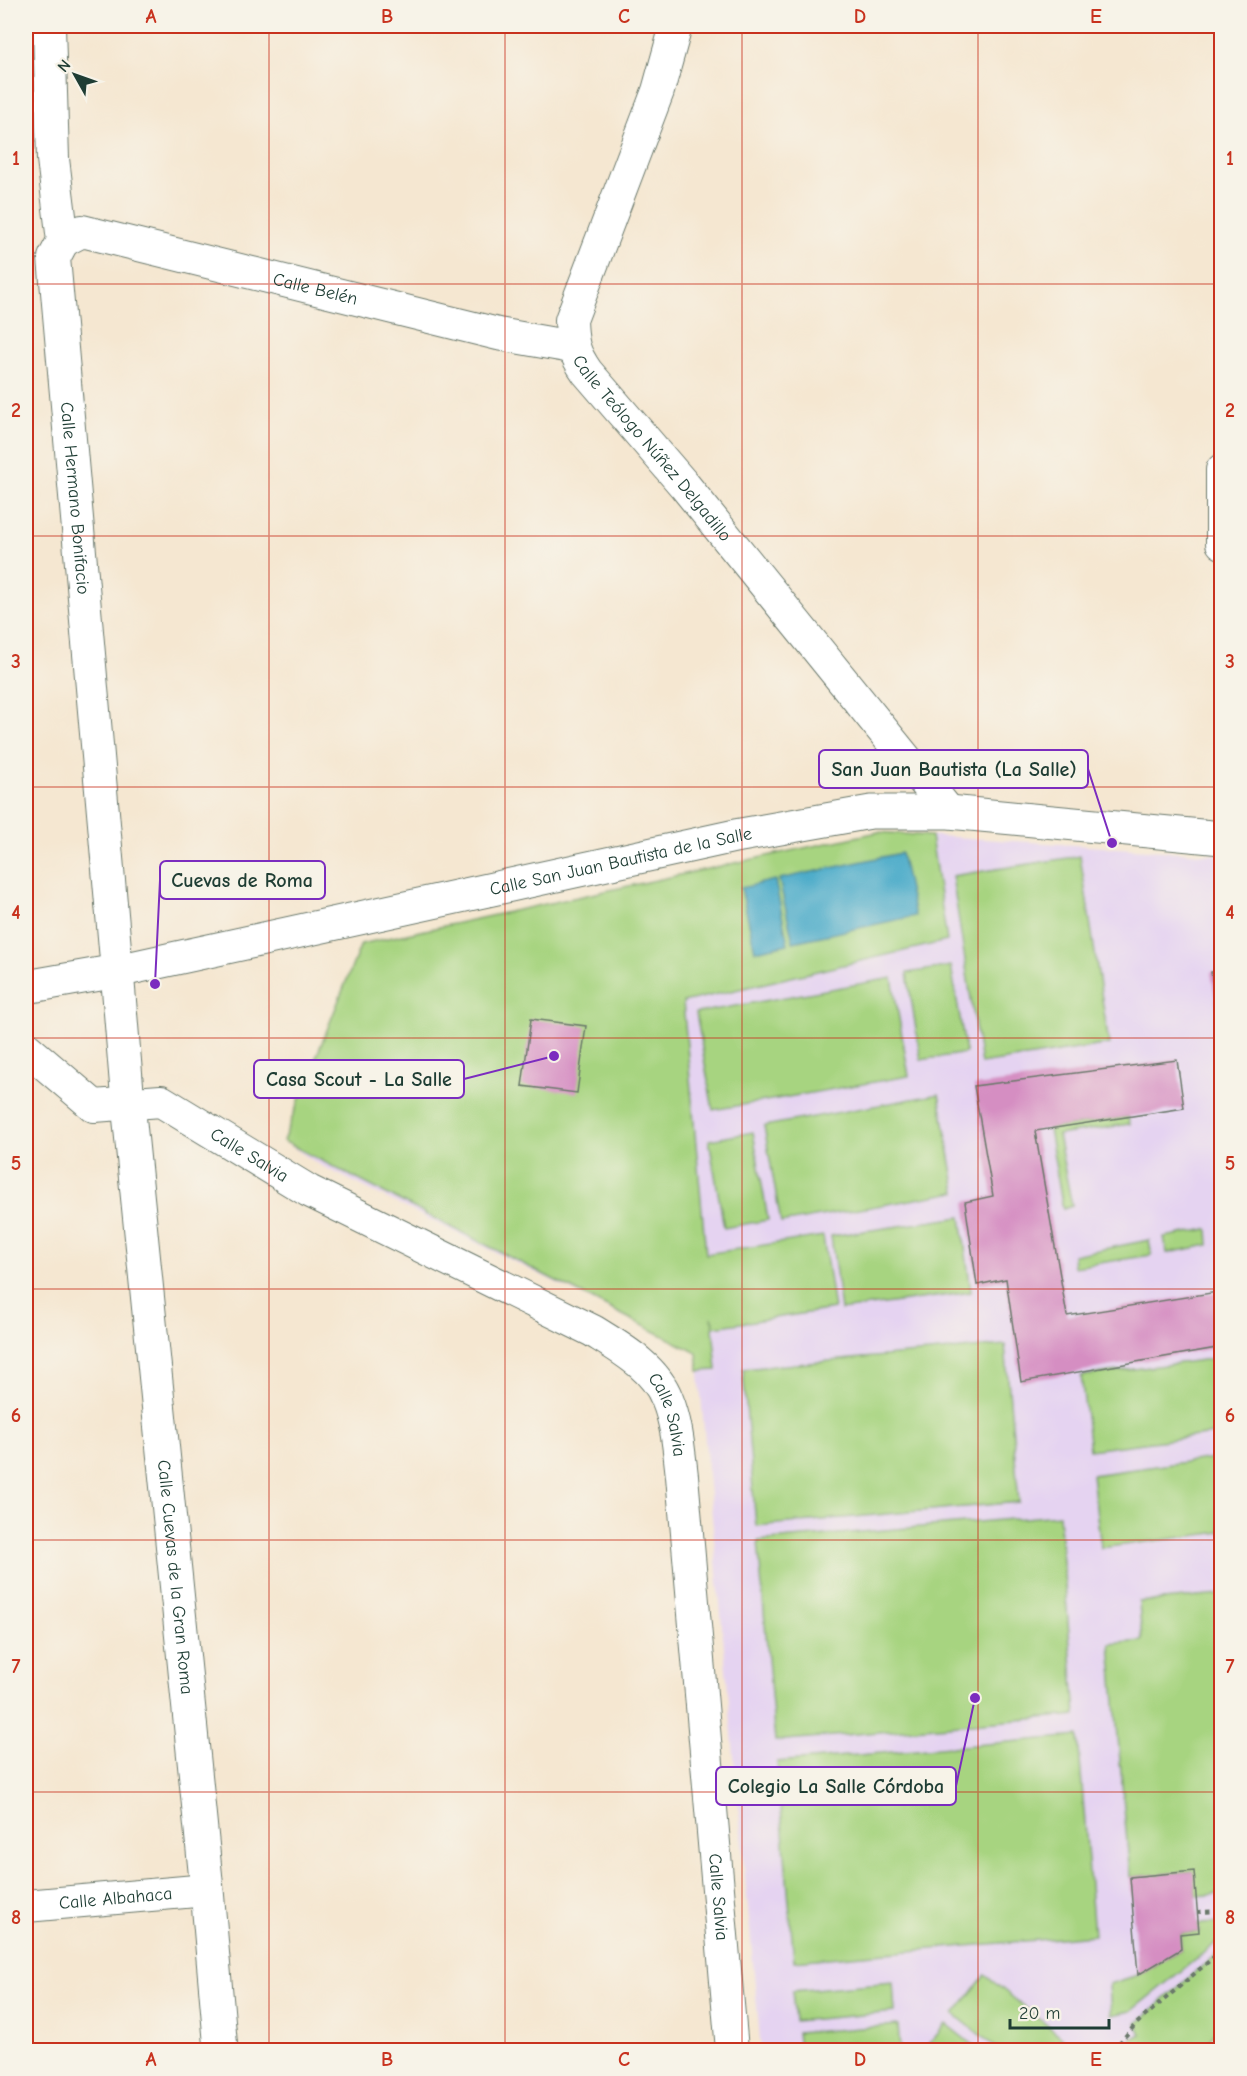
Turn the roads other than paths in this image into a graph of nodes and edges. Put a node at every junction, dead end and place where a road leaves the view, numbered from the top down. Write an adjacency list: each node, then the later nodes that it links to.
1 (49, 26): 3 (street, Calle Hermano Bonifacio)
2 (676, 26): 4 (street, Calle Teólogo Núñez Delgadillo)
3 (63, 241): 4 (street, Calle Belén); 9 (street, Calle Hermano Bonifacio)
4 (572, 346): 7 (street, Calle Teólogo Núñez Delgadillo)
5 (1221, 470): 6 (street)
6 (1221, 543)
7 (949, 812): 8 (street, Calle San Juan Bautista de la Salle); 9 (street, Calle San Juan Bautista de la Salle)
8 (1221, 838)
9 (117, 971): 10 (street, Calle San Juan Bautista de la Salle); 12 (street, Calle Cuevas de la Gran Roma)
10 (26, 987)
11 (26, 1048): 12 (street)
12 (129, 1102): 13 (street, Calle Cuevas de la Gran Roma); 16 (street, Calle Salvia)
13 (207, 1890): 14 (street, Calle Albahaca); 15 (street, Calle Cuevas de la Gran Roma)
14 (26, 1906)
15 (221, 2050)
16 (732, 2050)

